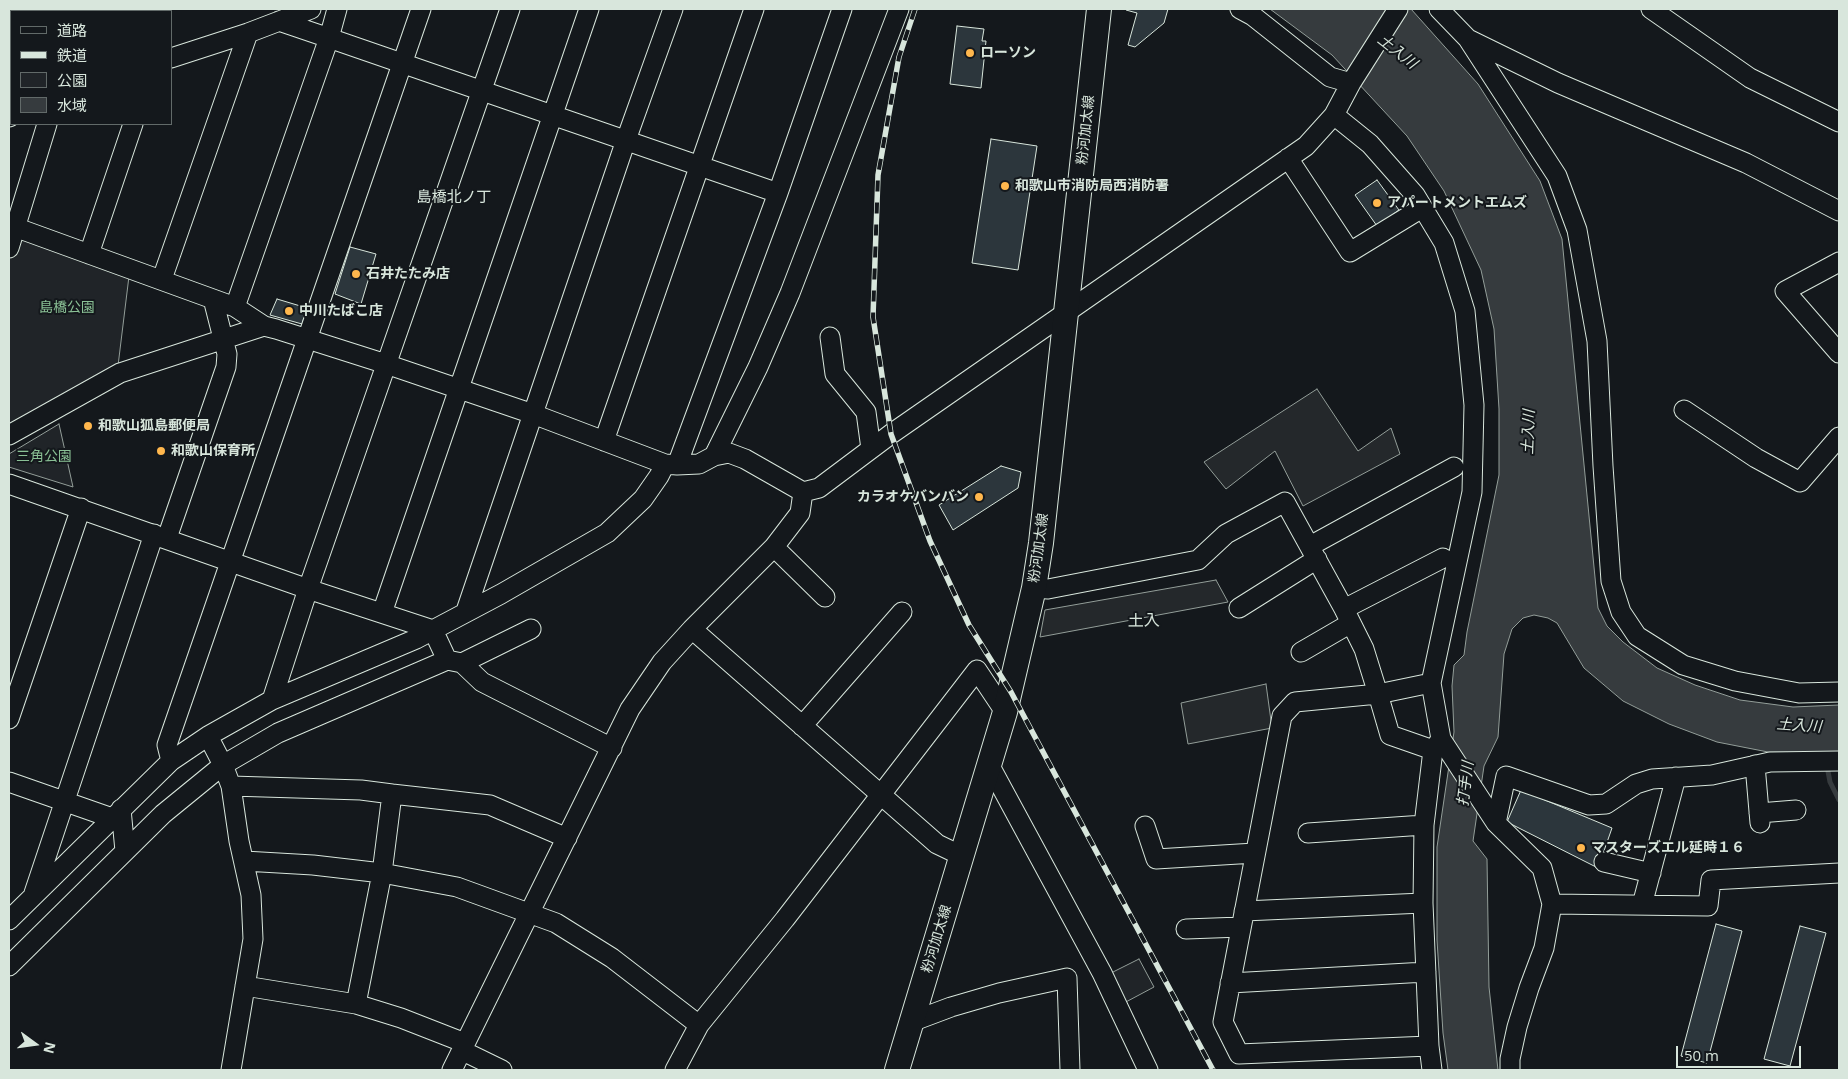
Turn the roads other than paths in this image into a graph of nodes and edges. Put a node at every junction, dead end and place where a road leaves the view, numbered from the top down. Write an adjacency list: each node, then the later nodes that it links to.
1 (311, 9): 15 (street)
2 (337, 9): 17 (street)
3 (421, 9): 20 (street)
4 (510, 9): 22 (street)
5 (589, 9): 24 (street)
6 (673, 9): 28 (street)
7 (754, 9): 30 (street)
8 (842, 9): 31 (street)
9 (899, 9): 55 (street)
10 (1099, 9): 41 (main road, 粉河加太線)
11 (1240, 9): 21 (street)
12 (1398, 9): 21 (street)
13 (1438, 9): 18 (street)
14 (1651, 9): 25 (street)
15 (278, 21): 16 (street); 17 (street)
16 (248, 32): 19 (street); 38 (street)
17 (329, 38): 20 (street); 40 (street)
18 (1468, 39): 33 (street); 80 (street)
19 (172, 58)
20 (402, 64): 22 (street); 45 (street)
21 (1351, 83): 23 (street)
22 (482, 91): 24 (street); 47 (street)
23 (1334, 115): 29 (street); 32 (street)
24 (553, 116): 28 (street); 48 (street)
25 (1839, 122)
26 (47, 125): 34 (street)
27 (132, 125): 36 (street)
28 (626, 140): 30 (street); 50 (street)
29 (1288, 158): 32 (street); 41 (street)
30 (700, 165): 31 (street); 53 (street)
31 (778, 193): 56 (street)
32 (1422, 208): 79 (street)
33 (1839, 211)
34 (12, 226): 35 (street); 36 (street)
35 (9, 248)
36 (89, 254): 38 (street)
37 (1839, 262): 46 (street)
38 (162, 279): 39 (street)
39 (213, 299): 40 (street); 44 (street)
40 (234, 308): 42 (street)
41 (1066, 313): 54 (street); 66 (main road, 粉河加太線)
42 (264, 326): 44 (street); 45 (street)
43 (830, 337): 54 (street)
44 (224, 339): 51 (street); 61 (street)
45 (307, 339): 47 (street); 65 (street)
46 (1839, 353)
47 (386, 364): 48 (street); 67 (street)
48 (458, 389): 50 (street); 72 (street)
49 (1684, 410): 52 (street)
50 (533, 414): 53 (street); 70 (street)
51 (9, 435)
52 (1839, 437)
53 (604, 441): 56 (street)
54 (871, 449): 59 (street)
55 (714, 456): 56 (street); 59 (street)
56 (671, 464): 70 (street)
57 (1454, 467): 63 (street)
58 (9, 484): 60 (street)
59 (803, 492): 62 (street)
60 (81, 508): 61 (street); 84 (street)
61 (160, 536): 65 (street); 99 (street)
62 (774, 547): 68 (street); 75 (street)
63 (1313, 553): 66 (street); 69 (street); 73 (street)
64 (1443, 558): 73 (street)
65 (230, 561): 67 (street); 89 (street)
66 (1034, 588): 83 (main road, 粉河加太線)
67 (308, 589): 72 (street); 82 (street)
68 (825, 597)
69 (1239, 608)
70 (466, 611): 76 (street)
71 (902, 612): 85 (street)
72 (382, 613): 76 (street)
73 (1348, 616): 77 (street); 81 (street)
74 (531, 629): 78 (street)
75 (692, 629): 85 (street); 88 (street)
76 (433, 630): 78 (street); 82 (street)
77 (1301, 652)
78 (455, 662): 88 (street); 91 (street)
79 (1431, 683): 81 (street); 87 (street)
80 (1839, 692)
81 (1378, 694): 87 (street); 108 (street)
82 (272, 700): 86 (street)
83 (1005, 712): 93 (main road, 粉河加太線); 98 (street)
84 (9, 718)
85 (802, 726): 98 (street)
86 (208, 736): 89 (street); 91 (street)
87 (1440, 747): 102 (street); 104 (street)
88 (612, 748): 106 (street)
89 (172, 761): 101 (street)
90 (1836, 761): 92 (street)
91 (223, 765): 96 (street); 107 (street)
92 (1755, 765): 94 (street); 100 (street)
93 (990, 766): 109 (main road, 粉河加太線); 138 (street)
94 (1676, 777): 102 (street); 113 (street)
95 (9, 782): 99 (street)
96 (231, 786): 97 (street); 110 (street)
97 (392, 794): 106 (street); 112 (street)
98 (881, 794): 109 (street); 129 (street)
99 (64, 802): 101 (street); 115 (street)
100 (1796, 810)
101 (116, 813): 107 (street); 115 (street)
102 (1496, 823): 117 (street)
103 (1145, 826): 108 (street)
104 (1424, 826): 105 (street); 116 (street)
105 (1308, 832)
106 (566, 838): 119 (street)
107 (124, 851): 123 (street)
108 (1255, 853): 120 (street)
109 (962, 856): 128 (main road, 粉河加太線)
110 (244, 861): 112 (street); 126 (street)
111 (1604, 862): 113 (street)
112 (382, 873): 119 (street); 127 (street)
113 (1651, 873): 118 (street)
114 (1839, 873): 118 (street)
115 (34, 894): 121 (street)
116 (1423, 903): 120 (street); 124 (street)
117 (1552, 904): 118 (street); 140 (street)
118 (1642, 905)
119 (529, 913): 129 (street); 131 (street)
120 (1242, 919): 122 (street); 125 (street)
121 (9, 920)
122 (1186, 929)
123 (9, 966)
124 (1426, 972): 125 (street); 130 (street)
125 (1230, 983): 130 (street)
126 (245, 986): 127 (street); 132 (street)
127 (356, 1004): 131 (street)
128 (911, 1022): 136 (main road, 粉河加太線); 137 (street)
129 (699, 1025): 135 (street)
130 (1429, 1046): 139 (street)
131 (464, 1047): 133 (street); 134 (street)
132 (231, 1070)
133 (452, 1070)
134 (502, 1070)
135 (675, 1070)
136 (897, 1070)
137 (1070, 1070)
138 (1148, 1070)
139 (1432, 1070)
140 (1510, 1070)

